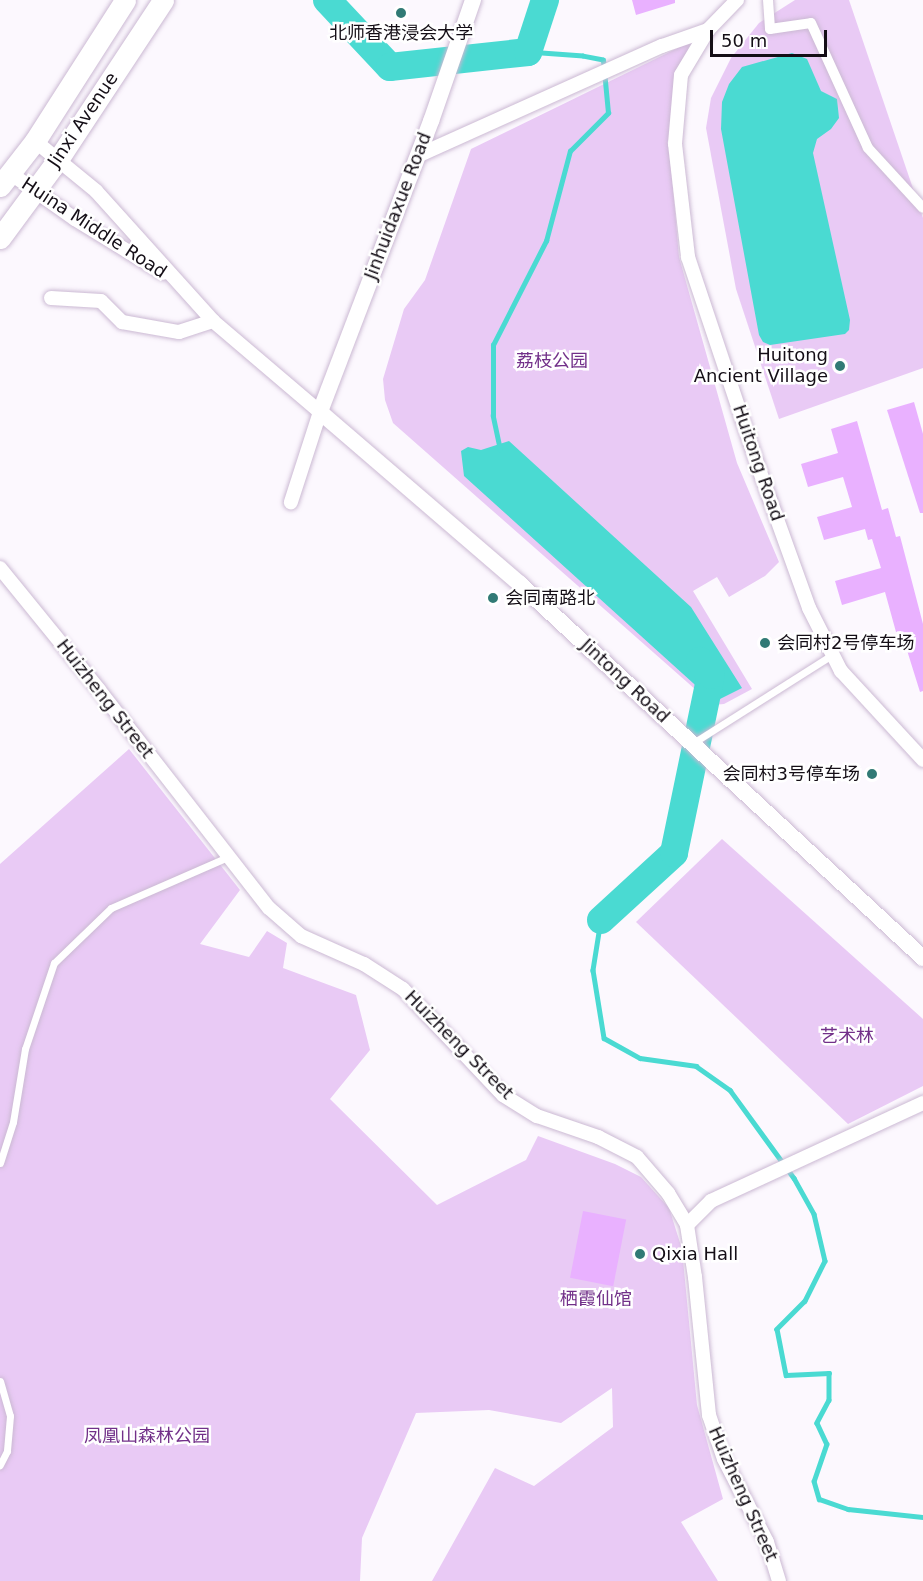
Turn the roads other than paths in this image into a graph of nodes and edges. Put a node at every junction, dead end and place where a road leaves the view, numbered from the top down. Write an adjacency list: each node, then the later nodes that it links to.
1 (125, 0): 6 (main road, Jinxi Avenue)
2 (163, 0): 8 (main road, Jinxi Avenue)
3 (472, 0): 10 (street, Jinhuidaxue Road)
4 (737, 0): 7 (street, Huitong Road)
5 (768, 0): 14 (street)
6 (113, 19): 8 (main road); 9 (main road, Jinxi Avenue)
7 (708, 30): 10 (street, Huitong Road); 24 (street, Huitong Road)
8 (120, 65): 11 (main road, Jinxi Avenue)
9 (35, 141): 11 (street, Huina Middle Road); 12 (main road, Jinxi Avenue)
10 (417, 156): 19 (street, Jinhuidaxue Road)
11 (59, 158): 13 (main road, Jinxi Avenue); 16 (street, Huina Middle Road)
12 (5, 180): 13 (street, Huina Middle Road)
13 (34, 192): 15 (main road, Jinxi Avenue); 16 (street, Huina Middle Road)
14 (923, 208)
15 (0, 238)
16 (177, 282): 18 (street, Huina Middle Road)
17 (51, 298): 18 (street)
18 (213, 321): 19 (street, Huina Middle Road)
19 (320, 412): 20 (street); 23 (street, Jintong Road)
20 (291, 502)
21 (0, 568): 25 (street, Huizheng Street)
22 (827, 658): 23 (lane)
23 (692, 744): 26 (street, Jintong Road)
24 (923, 760)
25 (228, 857): 28 (lane); 29 (street, Huizheng Street)
26 (923, 958)
27 (923, 1102): 29 (street)
28 (0, 1163)
29 (687, 1225): 32 (street, Huizheng Street)
30 (0, 1381): 31 (lane)
31 (0, 1465)
32 (779, 1581)

